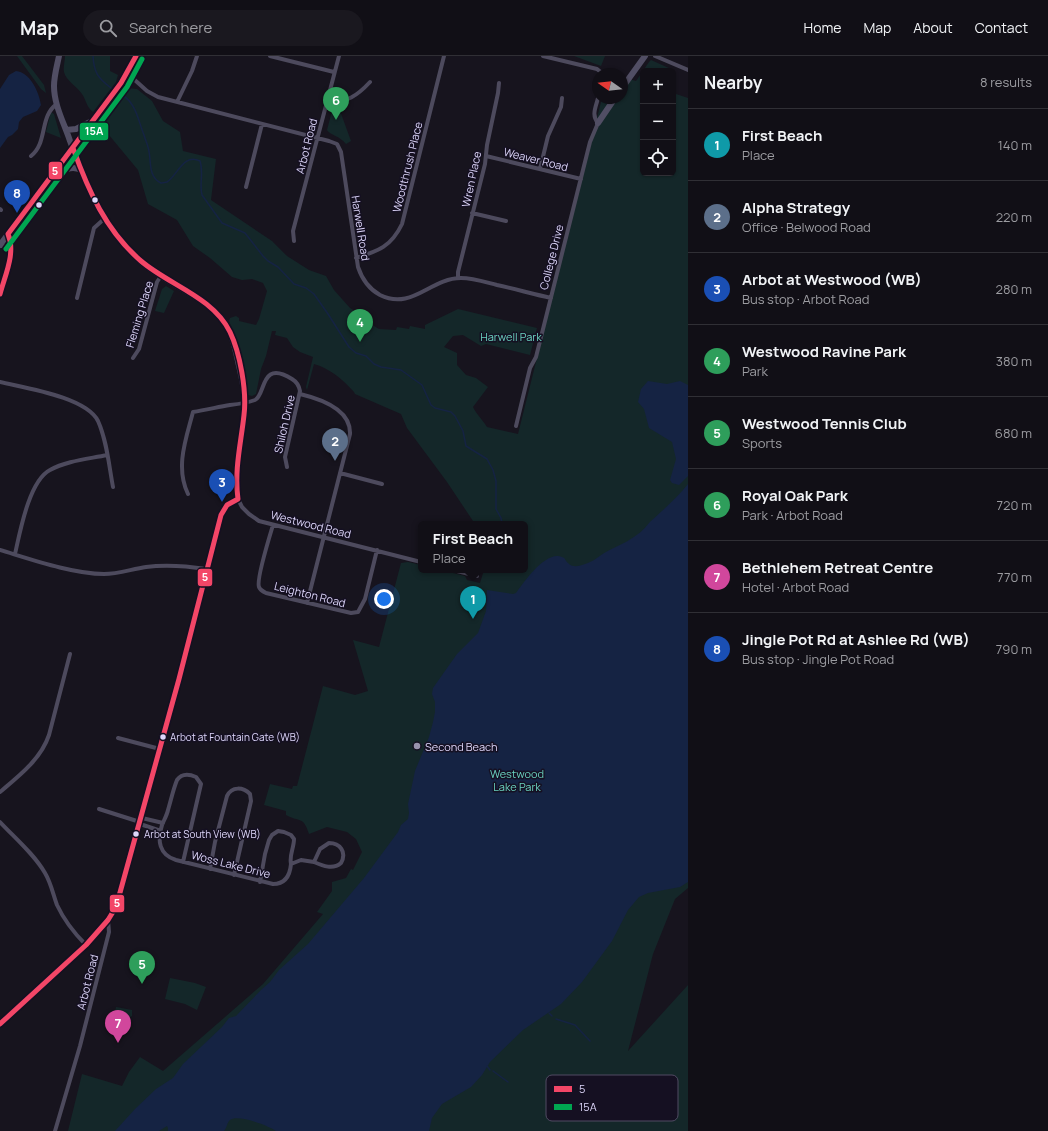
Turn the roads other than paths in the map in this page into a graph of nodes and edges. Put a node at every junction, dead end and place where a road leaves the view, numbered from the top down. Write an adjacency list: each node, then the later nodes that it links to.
1 (59, 56): 20 (street)
2 (136, 56): 13 (street)
3 (197, 56): 19 (street)
4 (270, 56): 12 (street)
5 (339, 56): 12 (street, Arbot Road)
6 (444, 56): 43 (street, Woodthrush Place)
7 (543, 56): 10 (street)
8 (645, 56): 14 (street)
9 (655, 56): 11 (street)
10 (594, 68)
11 (688, 70)
12 (334, 72): 18 (street, Arbot Road)
13 (127, 73): 19 (street, Harwell Road); 23 (street)
14 (628, 80)
15 (370, 82): 18 (street)
16 (499, 83): 30 (street, Wren Place)
17 (562, 98): 31 (street)
18 (327, 101): 27 (street, Arbot Road)
19 (177, 102): 25 (street, Harwell Road)
20 (57, 104): 26 (street); 29 (street)
21 (597, 104): 24 (street)
22 (611, 104): 24 (street, College Drive)
23 (94, 120): 26 (street); 28 (street)
24 (598, 123): 34 (street, College Drive)
25 (262, 124): 27 (street, Harwell Road); 35 (street)
26 (66, 130): 28 (street)
27 (317, 138): 40 (street, Arbot Road); 43 (street, Harwell Road)
28 (73, 148): 32 (street); 33 (street)
29 (31, 156)
30 (486, 156): 31 (street, Weaver Road); 36 (street, Wren Place)
31 (540, 169): 34 (street, Weaver Road)
32 (81, 170): 33 (street); 37 (street)
33 (50, 179): 39 (street)
34 (581, 179): 48 (street, College Drive)
35 (246, 187)
36 (472, 213): 38 (street); 45 (street, Wren Place)
37 (104, 219): 44 (street); 47 (street)
38 (506, 221)
39 (8, 234): 41 (street); 42 (street)
40 (294, 241)
41 (0, 246): 42 (street)
42 (11, 252): 46 (street)
43 (356, 258): 45 (street, Harwell Road)
44 (161, 276): 49 (street, Fleming Place); 52 (street)
45 (458, 278): 48 (street, Harwell Road)
46 (0, 294)
47 (76, 298)
48 (551, 298): 53 (street, College Drive)
49 (134, 358)
50 (0, 382): 54 (street)
51 (300, 394): 52 (street, Shiloh Drive); 55 (street, Shiloh Drive); 56 (street)
52 (245, 403): 59 (street); 60 (street)
53 (516, 426)
54 (107, 456): 58 (street); 65 (street)
55 (287, 467)
56 (340, 473): 57 (street); 62 (street)
57 (382, 484)
58 (113, 487)
59 (188, 494)
60 (238, 499): 61 (street, Westwood Road); 67 (street, Arbot Road)
61 (273, 525): 62 (street, Westwood Road); 70 (street, Leighton Road)
62 (324, 537): 64 (street, Westwood Road); 70 (street)
63 (0, 550): 65 (street)
64 (377, 550): 66 (street, Westwood Road); 70 (street, Leighton Road)
65 (15, 554): 67 (street)
66 (418, 561)
67 (207, 569): 73 (street, Arbot Road)
68 (465, 573): 69 (street)
69 (477, 576)
70 (307, 603)
71 (70, 654): 74 (street)
72 (118, 738): 73 (street)
73 (160, 749): 76 (street, Arbot Road)
74 (0, 792)
75 (99, 809): 76 (street)
76 (141, 821): 78 (street); 79 (street); 86 (street, Arbot Road)
77 (0, 822): 87 (street)
78 (163, 823): 79 (street, Woss Lake Drive); 80 (street, Woss Lake Drive)
79 (161, 831): 80 (street, Woss Lake Drive)
80 (183, 862): 83 (street, Woss Lake Drive)
81 (314, 862): 81 (street); 82 (street)
82 (291, 864): 85 (street, Woss Lake Drive); 85 (street, Woss Lake Drive)
83 (210, 869): 84 (street, Woss Lake Drive); 84 (street)
84 (234, 875): 85 (street, Woss Lake Drive)
85 (260, 882)
86 (108, 920): 87 (street); 89 (street, Arbot Road)
87 (86, 945): 88 (street)
88 (0, 1024)
89 (56, 1131)

